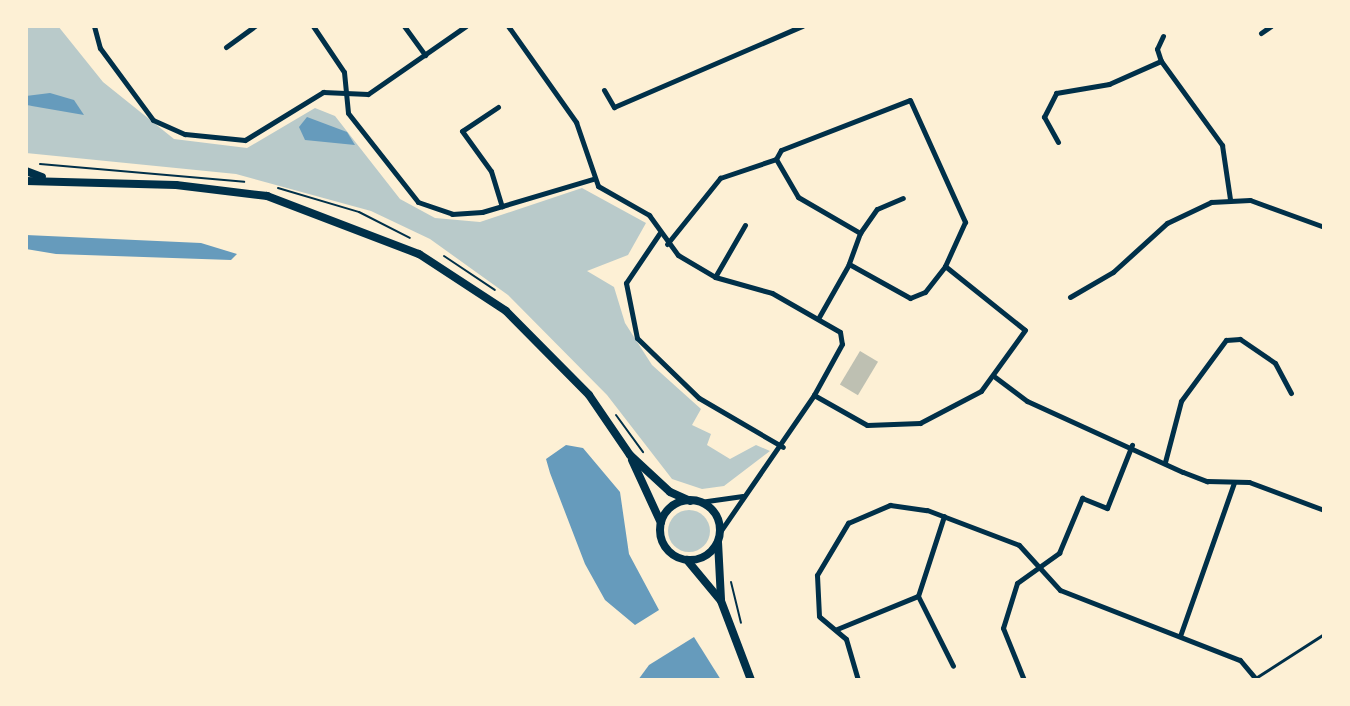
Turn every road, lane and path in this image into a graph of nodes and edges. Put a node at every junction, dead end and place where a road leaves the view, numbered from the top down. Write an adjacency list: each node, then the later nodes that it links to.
1 (94, 26): 15 (street)
2 (255, 26): 11 (street)
3 (313, 26): 15 (street)
4 (404, 26): 12 (street)
5 (466, 26): 12 (street)
6 (508, 26): 22 (street)
7 (802, 26): 14 (street)
8 (1271, 26): 9 (street)
9 (1261, 33)
10 (1163, 36): 13 (street)
11 (226, 47)
12 (425, 55): 15 (street)
13 (1161, 61): 17 (street); 27 (street)
14 (604, 90)
15 (346, 92): 28 (street)
16 (498, 107): 28 (street)
17 (1058, 142)
18 (776, 159): 31 (street); 34 (street); 37 (street)
19 (26, 162): 24 (path)
20 (26, 171): 21 (main road)
21 (46, 179): 23 (main road); 48 (main road)
22 (593, 179): 28 (street); 32 (street)
23 (26, 181)
24 (257, 184)
25 (272, 187): 33 (path)
26 (903, 198): 31 (street)
27 (1230, 199): 30 (street); 39 (street)
28 (502, 206)
29 (745, 225): 38 (street)
30 (1324, 227)
31 (860, 233): 36 (street)
32 (659, 234): 34 (street); 47 (street)
33 (418, 243)
34 (667, 244): 38 (street)
35 (430, 249): 40 (path)
36 (849, 264): 37 (street); 41 (street)
37 (945, 266): 42 (street)
38 (715, 277): 41 (street)
39 (1070, 297)
40 (507, 300)
41 (819, 317): 44 (street)
42 (995, 377): 44 (street); 46 (street)
43 (1291, 393): 50 (street)
44 (814, 395): 47 (street)
45 (608, 404): 49 (path)
46 (1132, 445): 50 (street); 59 (street)
47 (783, 447): 52 (street)
48 (630, 455): 53 (main road); 56 (main road)
49 (648, 460)
50 (1165, 462): 51 (street)
51 (1234, 483): 54 (street); 64 (street)
52 (744, 495): 53 (street); 57 (street)
53 (695, 501): 56 (main road); 57 (main road)
54 (1324, 510)
55 (944, 516): 59 (street); 60 (street); 62 (street)
56 (661, 523): 58 (main road)
57 (719, 536): 58 (main road); 61 (main road)
58 (687, 560): 61 (main road)
59 (1038, 564): 64 (street); 69 (street)
60 (918, 596): 62 (street); 65 (street)
61 (721, 601): 67 (main road)
62 (837, 629): 68 (street)
63 (1324, 634): 66 (lane)
64 (1180, 636): 66 (street)
65 (953, 666)
66 (1257, 679)
67 (751, 680)
68 (858, 680)
69 (1024, 680)

